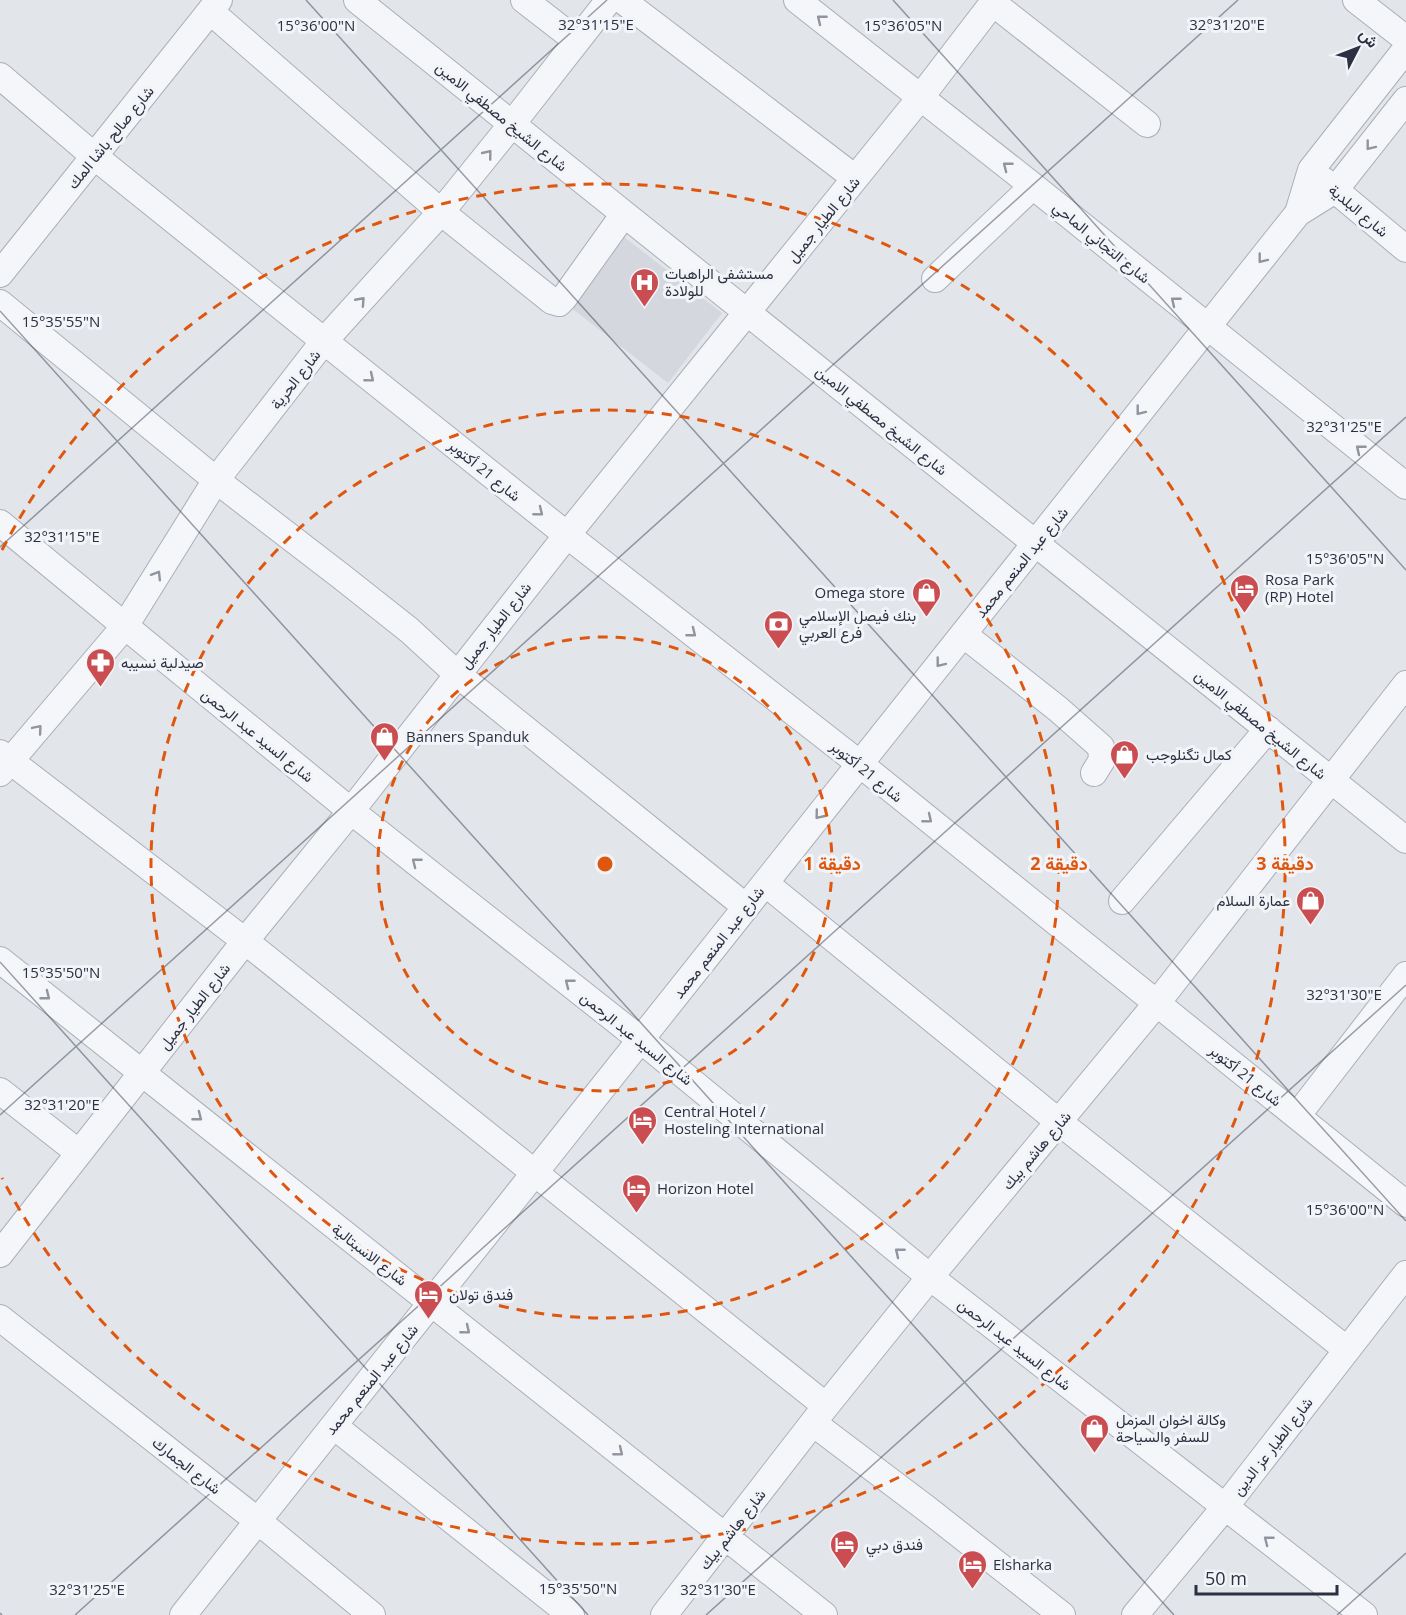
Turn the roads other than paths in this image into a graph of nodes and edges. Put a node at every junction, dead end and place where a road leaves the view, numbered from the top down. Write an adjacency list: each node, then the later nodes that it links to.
1 (357, 0): 15 (street, شارع الشيخ مصطفي الامين)
2 (524, 0): 10 (street)
3 (609, 0): 10 (street, شارع الحرية)
4 (622, 0): 19 (street)
5 (797, 0): 13 (street, شارع التجاني الماحي, one-way to 5)
6 (1356, 0): 9 (street)
7 (994, 1): 13 (street, شارع الطيار جميل); 16 (street)
8 (215, 6): 17 (street, شارع صالح باشا المك); 22 (street)
9 (1406, 39)
10 (577, 41): 15 (street, شارع الحرية)
11 (1406, 50): 18 (street, شارع عبد المنعم محمد)
12 (0, 76): 17 (street, شارع 21 أكتوبر)
13 (920, 98): 19 (street, شارع الطيار جميل); 20 (street, شارع التجاني الماحي, one-way to 13)
14 (1406, 100): 21 (street, شارع عبد المنعم محمد, one-way to 21)
15 (512, 124): 22 (street, شارع الحرية, one-way to 15); 24 (street, شارع الشيخ مصطفي الامين)
16 (1147, 124)
17 (94, 156): 26 (street, شارع صالح باشا المك); 31 (street, شارع 21 أكتوبر)
18 (1311, 171): 21 (street, شارع البلدية); 23 (street, شارع عبد المنعم محمد)
19 (855, 178): 29 (street, شارع الطيار جميل)
20 (1033, 186): 27 (street); 30 (street, شارع التجاني الماحي, one-way to 20)
21 (1335, 190): 23 (street, شارع عبد المنعم محمد); 25 (street, شارع البلدية)
22 (441, 212): 24 (street); 31 (street, شارع الحرية, one-way to 22)
23 (1298, 213): 30 (street, شارع عبد المنعم محمد, one-way to 30)
24 (624, 214): 29 (street, شارع الشيخ مصطفي الامين)
25 (1406, 249)
26 (5, 258)
27 (935, 279)
28 (0, 303): 32 (street)
29 (747, 312): 35 (street, شارع الطيار جميل); 36 (street, شارع الشيخ مصطفي الامين)
30 (1207, 327): 33 (street, شارع التجاني الماحي, one-way to 30); 36 (street, شارع عبد المنعم محمد, one-way to 36)
31 (324, 341): 32 (street, شارع الحرية); 35 (street, شارع 21 أكتوبر, one-way to 35)
32 (216, 480): 37 (street, شارع الحرية, one-way to 32); 39 (street)
33 (1406, 486)
34 (0, 523): 37 (street, شارع السيد عبد الرحمن)
35 (567, 535): 39 (street, شارع الطيار جميل); 43 (street, شارع 21 أكتوبر, one-way to 43)
36 (1035, 543): 38 (street, شارع عبد المنعم محمد); 41 (street, شارع الشيخ مصطفي الامين)
37 (124, 626): 42 (street, شارع الحرية, one-way to 37); 46 (street, شارع السيد عبد الرحمن)
38 (963, 634): 43 (street, شارع عبد المنعم محمد, one-way to 43); 44 (street)
39 (457, 674): 46 (street, شارع الطيار جميل); 50 (street)
40 (1406, 684): 45 (street, شارع هاشم بيك)
41 (1268, 729): 45 (street, شارع الشيخ مصطفي الامين); 49 (street)
42 (3, 763): 51 (street)
43 (860, 764): 48 (street, شارع عبد المنعم محمد, one-way to 48); 54 (street, شارع 21 أكتوبر, one-way to 54)
44 (1094, 773)
45 (1331, 780): 47 (street, شارع الشيخ مصطفي الامين); 54 (street, شارع هاشم بيك)
46 (351, 811): 51 (street, شارع الطيار جميل); 55 (street, شارع السيد عبد الرحمن, one-way to 46)
47 (1406, 840)
48 (765, 883): 50 (street, شارع عبد المنعم محمد); 59 (street)
49 (1122, 901)
50 (746, 907): 55 (street, شارع عبد المنعم محمد)
51 (245, 942): 56 (street, شارع الطيار جميل); 61 (street)
52 (0, 960): 56 (street, شارع الاسبتالية, one-way to 56)
53 (1406, 975): 58 (street)
54 (1157, 1003): 58 (street, شارع 21 أكتوبر); 59 (street, شارع هاشم بيك)
55 (641, 1040): 61 (street, شارع عبد المنعم محمد); 65 (street, شارع السيد عبد الرحمن, one-way to 55)
56 (142, 1072): 60 (street, شارع الطيار جميل); 66 (street, شارع الاسبتالية, one-way to 66)
57 (0, 1091): 60 (street)
58 (1297, 1116): 62 (street, شارع 21 أكتوبر)
59 (1059, 1122): 65 (street, شارع هاشم بيك); 68 (street)
60 (79, 1153): 63 (street, شارع الطيار جميل)
61 (535, 1172): 66 (street, شارع عبد المنعم محمد); 69 (street)
62 (1406, 1204)
63 (0, 1254)
64 (1406, 1274): 68 (street, شارع الطيار عز الدين)
65 (930, 1277): 69 (street, شارع هاشم بيك); 71 (street, شارع السيد عبد الرحمن)
66 (432, 1303): 70 (street, شارع عبد المنعم محمد); 73 (street, شارع الاسبتالية, one-way to 73)
67 (0, 1317): 72 (street, شارع الجمارك)
68 (1346, 1349): 71 (street, شارع الطيار عز الدين)
69 (820, 1414): 73 (street, شارع هاشم بيك); 79 (street)
70 (333, 1426): 72 (street, شارع عبد المنعم محمد); 76 (street)
71 (1225, 1507): 80 (street, شارع الطيار عز الدين); 81 (street, شارع السيد عبد الرحمن, one-way to 71)
72 (258, 1521): 74 (street, شارع عبد المنعم محمد); 75 (street, شارع الجمارك)
73 (726, 1537): 77 (street, شارع هاشم بيك); 78 (street, شارع الاسبتالية)
74 (183, 1615)
75 (372, 1615)
76 (571, 1615)
77 (664, 1615)
78 (824, 1615)
79 (1062, 1615)
80 (1135, 1615)
81 (1364, 1615)

